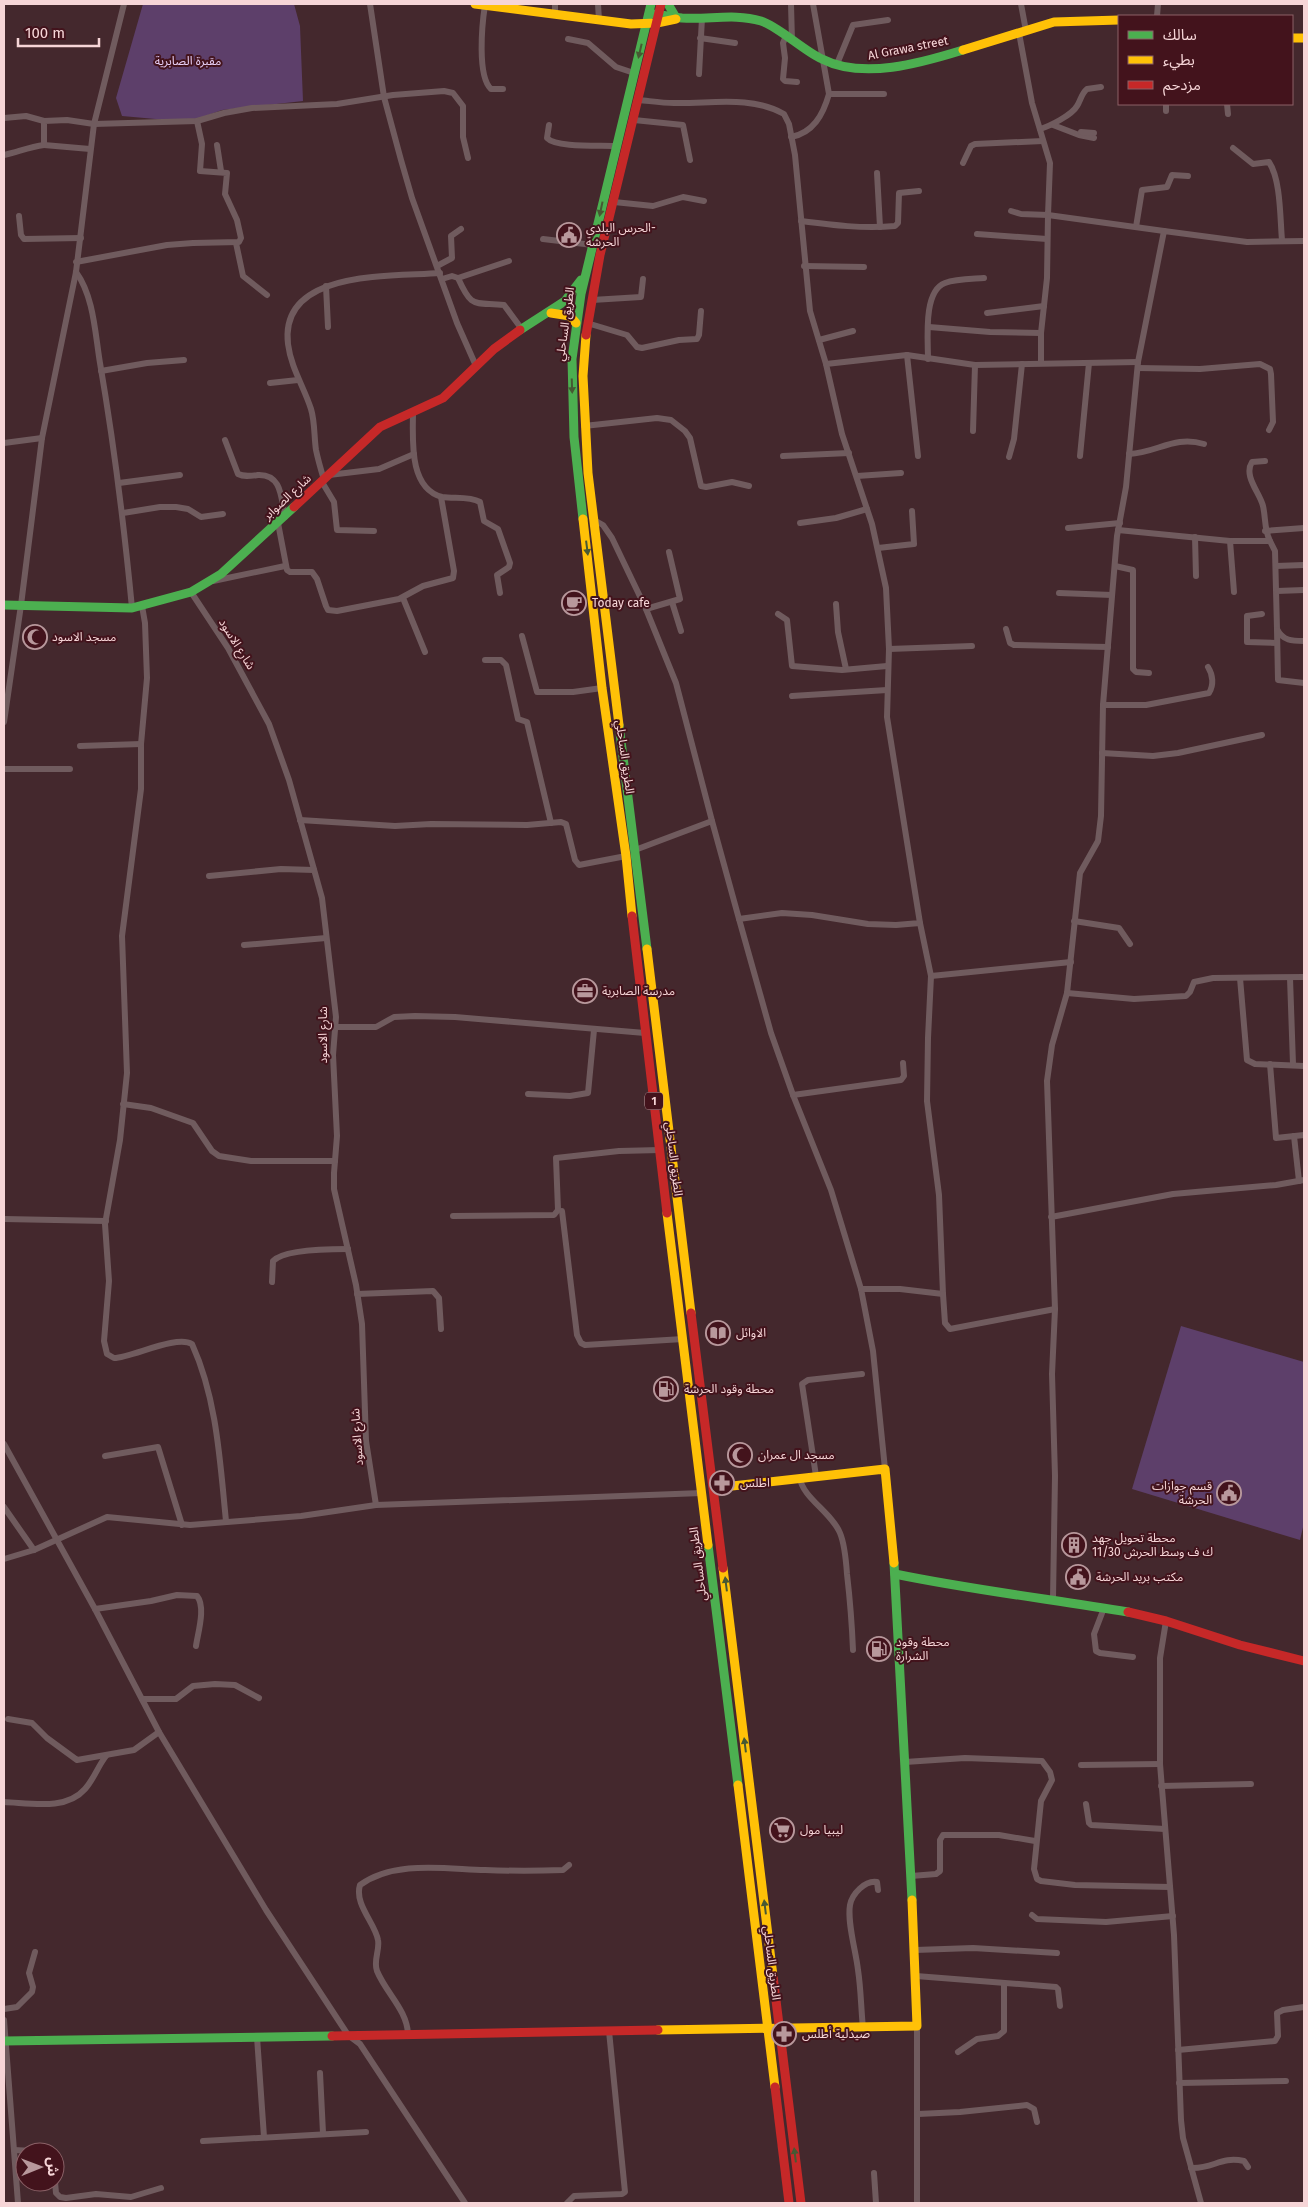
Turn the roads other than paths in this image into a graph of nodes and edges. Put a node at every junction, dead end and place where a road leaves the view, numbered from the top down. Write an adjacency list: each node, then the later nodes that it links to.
1 (124, 4): 44 (street)
2 (370, 4): 36 (street)
3 (475, 4): 12 (main road, Al Grawa street)
4 (555, 4): 14 (street)
5 (598, 4): 18 (street)
6 (651, 4): 17 (main road, الطريق الساحلي / 1)
7 (661, 4): 19 (main road, الطريق الساحلي)
8 (668, 4): 15 (main road)
9 (791, 4): 24 (street)
10 (814, 4): 27 (street)
11 (1021, 4): 22 (street)
12 (485, 5): 13 (main road, Al Grawa street); 33 (street)
13 (534, 8): 14 (main road, Al Grawa street)
14 (554, 14): 18 (main road, Al Grawa street)
15 (677, 17): 16 (main road, Al Grawa street); 19 (main road, Al Grawa street)
16 (702, 18): 23 (street); 24 (main road, Al Grawa street)
17 (647, 19): 18 (main road, Al Grawa street); 19 (main road, Al Grawa street); 29 (main road, الطريق الساحلي / 1, one-way to 29)
18 (599, 20)
19 (660, 20): 37 (main road, الطريق الساحلي)
20 (888, 20): 28 (street)
21 (1118, 20): 22 (main road, Al Grawa street)
22 (1023, 32): 28 (main road, Al Grawa street); 47 (street)
23 (700, 38): 26 (street); 30 (street)
24 (789, 38): 27 (main road, Al Grawa street); 31 (street)
25 (568, 39): 29 (street)
26 (736, 43)
27 (822, 60): 28 (main road, Al Grawa street); 34 (street)
28 (837, 64)
29 (634, 73): 53 (main road, الطريق الساحلي / 1)
30 (699, 74)
31 (797, 82)
32 (1101, 87): 46 (street)
33 (503, 89)
34 (829, 94): 35 (street); 49 (street)
35 (884, 94)
36 (384, 97): 43 (street); 57 (street); 84 (street)
37 (639, 100): 41 (main road, الطريق الساحلي); 49 (street)
38 (1227, 105): 39 (street)
39 (1228, 114)
40 (4, 118): 42 (street)
41 (634, 120): 58 (street); 65 (main road, الطريق الساحلي)
42 (44, 121): 44 (street); 51 (street)
43 (197, 121): 44 (street); 60 (street)
44 (94, 124): 55 (street)
45 (549, 125): 53 (street)
46 (1053, 125): 47 (street); 48 (street)
47 (1040, 129): 50 (street)
48 (1094, 135)
49 (791, 137): 69 (street)
50 (1043, 141): 59 (street); 67 (street)
51 (44, 145): 55 (street); 56 (street)
52 (217, 145): 60 (street)
53 (616, 146): 81 (main road, الطريق الساحلي / 1, one-way to 81)
54 (1233, 148): 78 (street)
55 (90, 149): 75 (street)
56 (4, 154)
57 (468, 158)
58 (690, 160)
59 (963, 163)
60 (221, 171): 80 (street)
61 (877, 173): 70 (street)
62 (1188, 176): 71 (street)
63 (919, 190): 70 (street)
64 (704, 201): 65 (street)
65 (614, 202): 95 (main road, الطريق الساحلي)
66 (1012, 211): 67 (street)
67 (1048, 215): 71 (street); 77 (street)
68 (19, 216): 75 (street)
69 (800, 221): 70 (street); 85 (street)
70 (880, 227)
71 (1136, 227): 73 (street)
72 (461, 229): 84 (street)
73 (1164, 231): 78 (street); 116 (street)
74 (977, 234): 77 (street)
75 (80, 238): 83 (street)
76 (543, 239): 81 (street)
77 (1046, 239): 96 (street)
78 (1282, 240): 79 (street)
79 (1304, 241)
80 (236, 243): 83 (street); 94 (street)
81 (593, 245): 88 (main road, الطريق الساحلي / 1)
82 (509, 261): 90 (street)
83 (76, 262): 87 (street)
84 (437, 266): 89 (street)
85 (804, 266): 86 (street); 107 (street)
86 (864, 267)
87 (76, 272): 118 (street); 125 (street)
88 (586, 272): 98 (main road, شارع الصوابر); 100 (main road, الطريق الساحلي / 1)
89 (441, 276): 90 (street); 93 (street); 117 (street)
90 (458, 278): 104 (street)
91 (984, 278): 103 (street)
92 (643, 279): 95 (street)
93 (326, 286): 102 (street); 119 (street)
94 (266, 295)
95 (592, 300): 101 (main road, الطريق الساحلي)
96 (1044, 306): 99 (street); 106 (street)
97 (701, 311): 101 (street)
98 (551, 313): 100 (main road); 104 (main road, شارع الصوابر)
99 (987, 313)
100 (576, 323): 177 (main road, الطريق الساحلي / 1, one-way to 177)
101 (587, 323): 122 (main road, الطريق الساحلي)
102 (328, 327)
103 (929, 327): 106 (street); 109 (street)
104 (521, 328): 117 (main road, شارع الصوابر)
105 (853, 331): 107 (street)
106 (1041, 332): 111 (street)
107 (819, 340): 113 (street)
108 (907, 355): 109 (street); 113 (street); 133 (street)
109 (928, 359): 115 (street)
110 (184, 360): 118 (street)
111 (1042, 363): 112 (street); 114 (street)
112 (1090, 363): 116 (street); 134 (street)
113 (826, 364): 129 (street)
114 (1022, 364): 115 (street); 135 (street)
115 (975, 365): 123 (street)
116 (1138, 365): 124 (street); 131 (street)
117 (476, 366): 121 (main road, شارع الصوابر)
118 (101, 371): 141 (street)
119 (298, 380): 120 (street); 140 (street)
120 (270, 383)
121 (413, 411): 130 (street); 140 (main road, شارع الصوابر)
122 (584, 426): 142 (street); 149 (main road, الطريق الساحلي)
123 (973, 430)
124 (1269, 430)
125 (42, 438): 127 (street); 180 (street)
126 (225, 440): 148 (street)
127 (4, 444)
128 (1204, 444): 131 (street)
129 (849, 453): 132 (street); 139 (street)
130 (414, 454): 140 (street); 143 (street)
131 (1129, 454): 150 (street)
132 (783, 456)
133 (918, 456)
134 (1080, 456)
135 (1010, 458)
136 (1265, 461): 156 (street)
137 (901, 473): 139 (street)
138 (180, 475): 141 (street)
139 (857, 476): 144 (street)
140 (325, 479): 148 (main road, شارع الصوابر); 154 (street)
141 (119, 483): 146 (street)
142 (749, 486)
143 (442, 496): 172 (street); 175 (street)
144 (867, 508): 151 (street); 160 (street)
145 (912, 511): 160 (street)
146 (123, 513): 147 (street); 182 (street)
147 (223, 514)
148 (281, 520): 163 (street); 167 (main road, شارع الصوابر)
149 (594, 520): 176 (main road, الطريق الساحلي); 183 (street)
150 (1120, 522): 152 (street); 155 (street)
151 (800, 523)
152 (1068, 528)
153 (1304, 528): 156 (street)
154 (374, 530)
155 (1118, 530): 157 (street); 164 (street)
156 (1265, 531): 159 (street)
157 (1195, 537): 158 (street); 166 (street)
158 (1230, 541): 159 (street); 171 (street)
159 (1270, 541): 165 (street)
160 (878, 548): 194 (street)
161 (669, 552): 178 (street)
162 (1304, 565): 165 (street)
163 (285, 566): 167 (street); 175 (street)
164 (1115, 566): 174 (street); 200 (street)
165 (1276, 566): 169 (street)
166 (1196, 576)
167 (211, 581): 170 (main road, شارع الصوابر)
168 (1304, 590): 169 (street)
169 (1277, 591): 186 (street)
170 (190, 592): 182 (main road, شارع الصوابر); 213 (street, شارع الاسود)
171 (1234, 592)
172 (500, 593)
173 (1058, 593): 174 (street)
174 (1112, 595): 193 (street)
175 (403, 598): 195 (street)
176 (604, 601): 177 (main road); 216 (main road, الطريق الساحلي)
177 (594, 602): 202 (main road, الطريق الساحلي / 1)
178 (672, 602): 183 (street); 188 (street)
179 (836, 604): 199 (street)
180 (21, 605): 181 (main road, شارع الصوابر); 182 (main road, شارع الصوابر); 206 (street)
181 (4, 606)
182 (137, 607): 208 (street)
183 (646, 609): 214 (street)
184 (778, 614): 199 (street)
185 (1262, 614): 191 (street)
186 (1277, 628): 190 (street); 191 (street)
187 (1006, 629): 193 (street)
188 (681, 631)
189 (522, 636): 202 (street)
190 (1304, 641)
191 (1277, 643): 201 (street)
192 (972, 646): 194 (street)
193 (1108, 647): 205 (street)
194 (889, 649): 197 (street)
195 (425, 652)
196 (485, 660): 215 (street)
197 (887, 666): 199 (street); 203 (street)
198 (1208, 667): 205 (street)
199 (846, 670)
200 (1149, 673)
201 (1304, 683)
202 (602, 688): 217 (main road, الطريق الساحلي / 1)
203 (887, 690): 204 (street); 222 (street)
204 (792, 696)
205 (1103, 705): 210 (street)
206 (4, 722)
207 (1262, 735): 210 (street)
208 (141, 744): 209 (street); 241 (street)
209 (80, 746)
210 (1102, 753): 221 (street)
211 (70, 768): 212 (street)
212 (4, 769)
213 (300, 820): 215 (street); 218 (street, شارع الاسود)
214 (712, 822): 216 (street); 220 (street)
215 (551, 823): 217 (street)
216 (635, 850): 247 (main road, الطريق الساحلي)
217 (626, 856): 234 (main road, الطريق الساحلي / 1)
218 (314, 870): 219 (street); 223 (street, شارع الاسود)
219 (209, 876)
220 (739, 920): 222 (street); 240 (street)
221 (1074, 921): 224 (street); 226 (street)
222 (920, 923): 227 (street)
223 (326, 938): 225 (street); 232 (street, شارع الاسود)
224 (1130, 944)
225 (244, 945)
226 (1070, 962): 227 (street); 231 (street)
227 (931, 976): 258 (street)
228 (1304, 977): 230 (street)
229 (1240, 978): 230 (street); 231 (street); 236 (street)
230 (1290, 978): 237 (street)
231 (1067, 993): 251 (street)
232 (335, 1027): 233 (street); 245 (street, شارع الاسود)
233 (594, 1030): 234 (street); 239 (street)
234 (645, 1032): 244 (main road, الطريق الساحلي / 1)
235 (903, 1063): 240 (street)
236 (1270, 1064): 237 (street); 243 (street)
237 (1293, 1064): 238 (street)
238 (1304, 1066)
239 (528, 1094)
240 (793, 1095): 256 (street)
241 (123, 1104): 245 (street); 253 (street)
242 (1304, 1135): 243 (street)
243 (1294, 1136): 246 (street)
244 (660, 1150): 248 (main road, الطريق الساحلي / 1); 250 (street)
245 (335, 1162): 254 (street, شارع الاسود)
246 (1302, 1181): 251 (street)
247 (676, 1183): 248 (main road); 268 (main road, الطريق الساحلي)
248 (664, 1184): 261 (main road, الطريق الساحلي / 1)
249 (562, 1211): 261 (street)
250 (453, 1216)
251 (1052, 1217): 259 (street)
252 (4, 1219): 253 (street)
253 (106, 1221): 272 (street)
254 (348, 1249): 255 (street); 257 (street, شارع الاسود)
255 (272, 1282)
256 (860, 1289): 258 (street); 265 (street)
257 (357, 1294): 260 (street); 270 (street, شارع الاسود)
258 (943, 1294): 259 (street)
259 (1055, 1309): 278 (street)
260 (441, 1329)
261 (683, 1339): 269 (main road, الطريق الساحلي / 1)
262 (862, 1374): 266 (street)
263 (4, 1444): 274 (street)
264 (105, 1456): 273 (street)
265 (885, 1469): 266 (main road); 277 (main road)
266 (816, 1476): 267 (main road)
267 (800, 1478): 268 (main road); 283 (street)
268 (714, 1488): 317 (main road, الطريق الساحلي, one-way to 268)
269 (702, 1493): 270 (street); 316 (main road, الطريق الساحلي / 1)
270 (376, 1505): 272 (street)
271 (4, 1507): 275 (street)
272 (226, 1521): 273 (street)
273 (182, 1525): 274 (street)
274 (56, 1541): 275 (street); 280 (street)
275 (34, 1550): 276 (street)
276 (4, 1559)
277 (895, 1574): 278 (main road); 291 (main road)
278 (1053, 1599): 279 (main road)
279 (1104, 1608): 281 (main road); 284 (street)
280 (95, 1609): 282 (street); 287 (street)
281 (1166, 1621): 285 (main road); 292 (street)
282 (196, 1646)
283 (854, 1650)
284 (1133, 1657)
285 (1304, 1661)
286 (259, 1698): 287 (street)
287 (142, 1699): 289 (street)
288 (8, 1719): 290 (street)
289 (159, 1732): 290 (street); 321 (street)
290 (106, 1756): 296 (street)
291 (905, 1762): 299 (street); 301 (main road)
292 (1160, 1764): 293 (street); 295 (street)
293 (1081, 1765)
294 (1251, 1784): 295 (street)
295 (1161, 1786): 298 (street)
296 (4, 1802)
297 (1086, 1804): 298 (street)
298 (1165, 1829): 302 (street)
299 (1035, 1841): 301 (street); 302 (street)
300 (569, 1865): 320 (street)
301 (911, 1876): 306 (main road)
302 (1170, 1887): 305 (street)
303 (878, 1890): 318 (street)
304 (1032, 1915): 305 (street)
305 (1172, 1916): 324 (street)
306 (915, 1950): 308 (street); 309 (main road)
307 (35, 1952): 313 (street)
308 (1057, 1952)
309 (916, 1976): 310 (street); 315 (main road)
310 (1004, 1984): 311 (street); 325 (street)
311 (1060, 2006)
312 (1304, 2007): 324 (street)
313 (4, 2009)
314 (4, 2020): 323 (street)
315 (917, 2026): 318 (main road); 329 (street)
316 (767, 2028): 317 (main road); 319 (main road); 344 (main road, الطريق الساحلي / 1)
317 (780, 2028): 318 (main road); 345 (main road, الطريق الساحلي, one-way to 317)
318 (863, 2028)
319 (610, 2031): 320 (main road); 343 (street)
320 (408, 2034): 321 (main road)
321 (348, 2035): 322 (main road); 342 (street)
322 (257, 2037): 323 (main road); 333 (street)
323 (5, 2041): 335 (street)
324 (1178, 2050): 328 (street)
325 (958, 2052)
326 (320, 2072): 332 (street)
327 (1286, 2081): 328 (street)
328 (1179, 2083): 337 (street)
329 (918, 2114): 330 (street); 347 (street)
330 (1037, 2122)
331 (366, 2132): 332 (street)
332 (323, 2134): 333 (street)
333 (264, 2137): 334 (street)
334 (202, 2141)
335 (14, 2150): 341 (street)
336 (1248, 2167): 337 (street)
337 (1191, 2168): 348 (street)
338 (874, 2173): 346 (street)
339 (161, 2188): 340 (street)
340 (57, 2192)
341 (18, 2203)
342 (465, 2203)
343 (567, 2203)
344 (789, 2203)
345 (801, 2203)
346 (876, 2203)
347 (917, 2203)
348 (1201, 2203)

